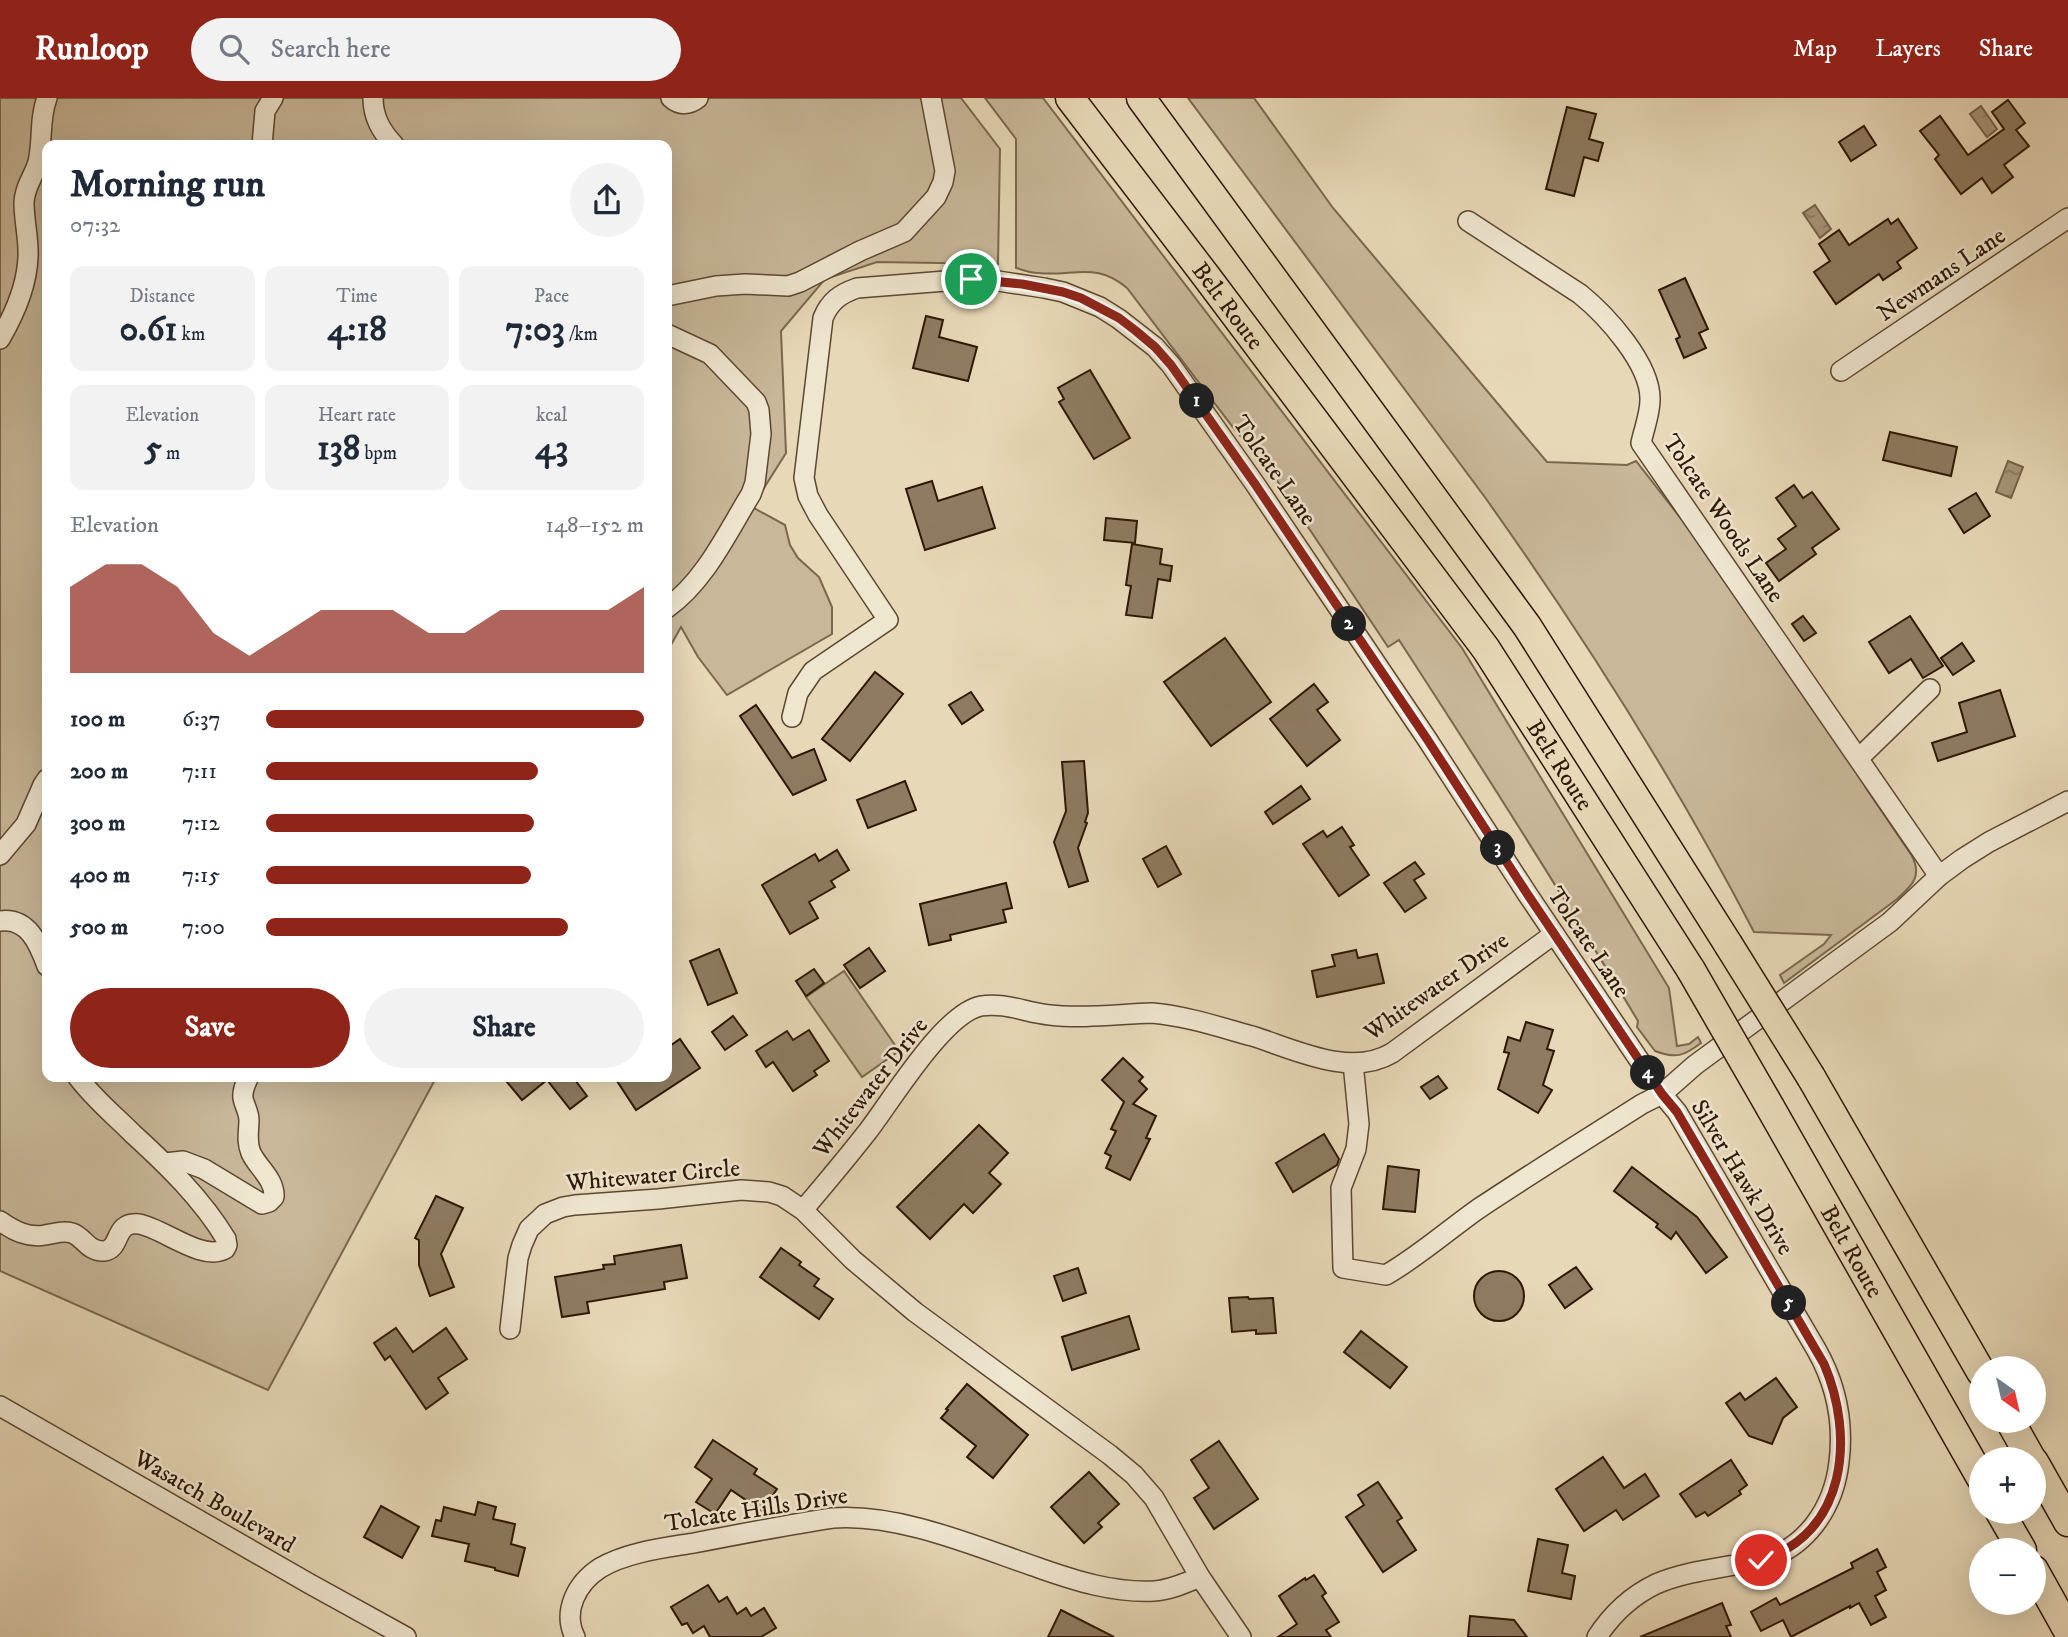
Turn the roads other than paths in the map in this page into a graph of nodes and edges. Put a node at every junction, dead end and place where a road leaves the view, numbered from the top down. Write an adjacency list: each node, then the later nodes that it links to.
1 (47, 98): 15 (street)
2 (273, 98): 9 (street)
3 (373, 98): 10 (street)
4 (671, 98): 5 (street)
5 (698, 98)
6 (931, 98): 13 (street)
7 (1070, 98): 38 (highway, Belt Route, bridge)
8 (1141, 98): 36 (highway, Belt Route, bridge)
9 (262, 140)
10 (390, 140)
11 (2068, 218): 16 (street, Newmans Lane)
12 (1468, 220): 20 (street, Tolcate Woods Lane)
13 (672, 295)
14 (672, 336): 17 (street)
15 (0, 339)
16 (1841, 371)
17 (672, 604)
18 (1930, 689): 20 (street)
19 (792, 717): 26 (street, Tolcate Lane)
20 (1859, 758): 24 (street, Tolcate Woods Lane)
21 (42, 787): 23 (street)
22 (2068, 801): 24 (street)
23 (0, 855)
24 (1940, 876): 31 (street)
25 (0, 921): 27 (street)
26 (1554, 934): 28 (street, Whitewater Drive); 31 (street, Tolcate Lane)
27 (42, 953)
28 (1353, 1063): 31 (street); 33 (street, Whitewater Drive)
29 (81, 1082): 32 (street)
30 (246, 1082): 32 (street)
31 (1662, 1094): 44 (street, Silver Hawk Drive)
32 (164, 1163): 34 (street)
33 (803, 1210): 35 (street, Whitewater Circle); 41 (street)
34 (0, 1221)
35 (510, 1329)
36 (1972, 1356)
37 (0, 1406): 45 (street, Wasatch Boulevard)
38 (1969, 1457)
39 (2046, 1484): 40 (highway)
40 (2068, 1522)
41 (1200, 1577): 46 (street, Tolcate Hills Drive); 47 (street)
42 (2046, 1592): 43 (highway)
43 (2068, 1631)
44 (1601, 1635)
45 (406, 1637)
46 (575, 1637)
47 (1241, 1637)

